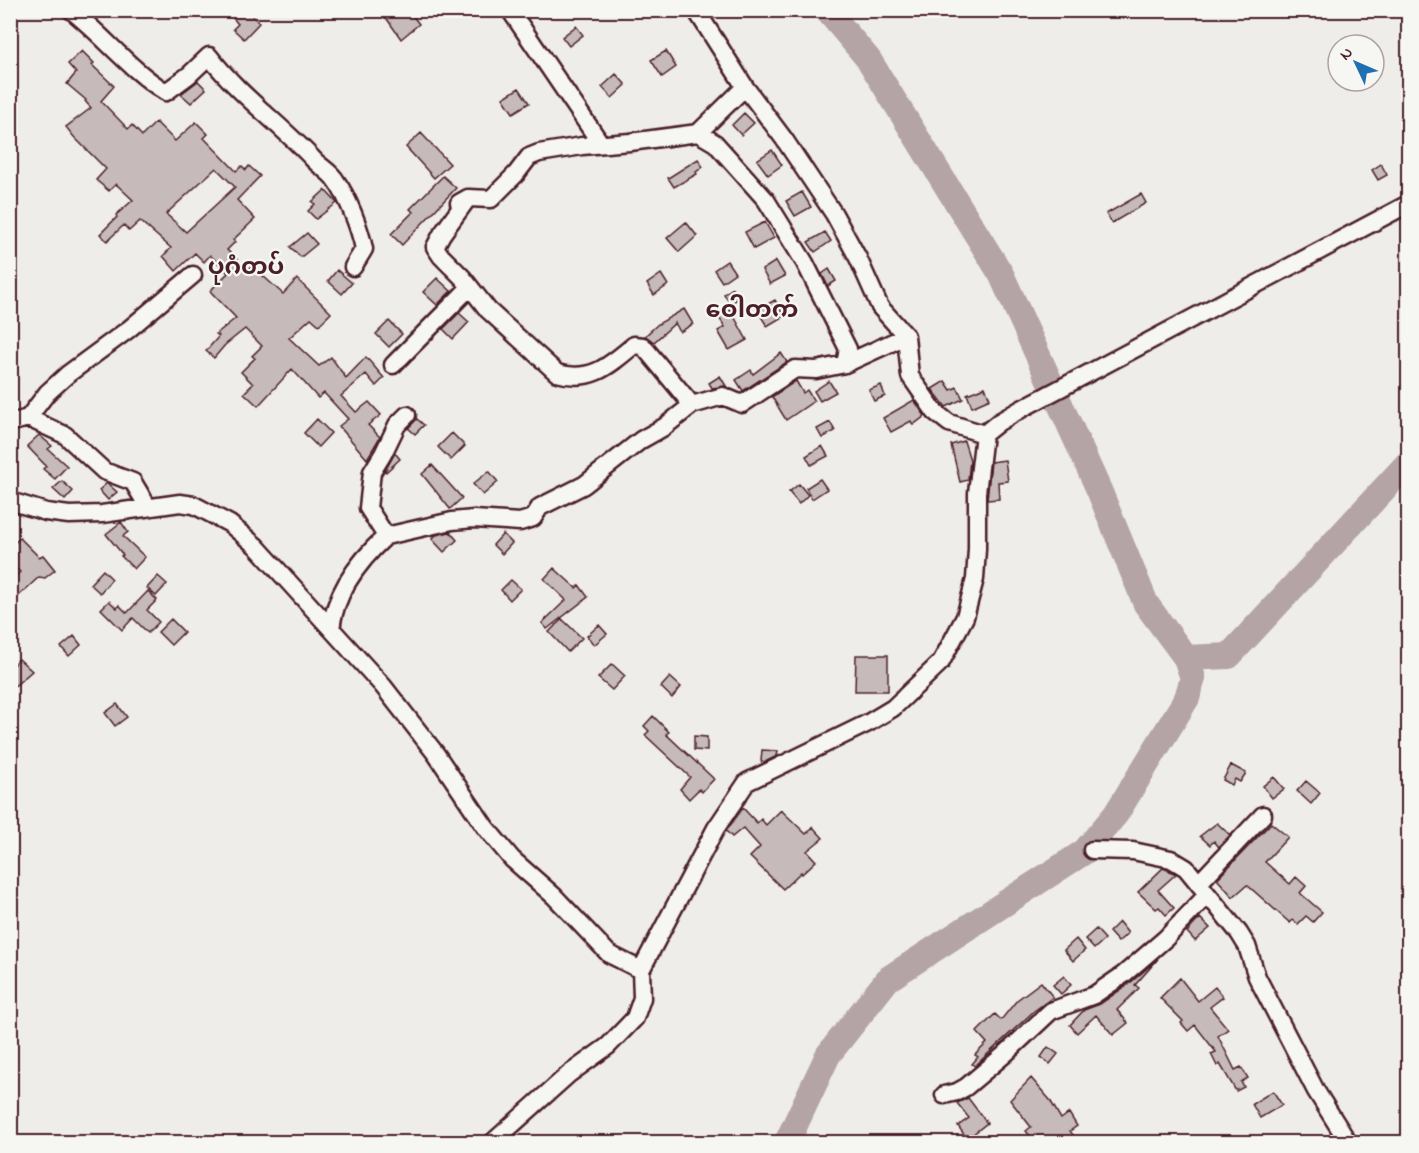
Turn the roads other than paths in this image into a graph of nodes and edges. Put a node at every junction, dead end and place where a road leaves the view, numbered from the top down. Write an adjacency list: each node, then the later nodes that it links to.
1 (71, 10): 10 (street)
2 (510, 10): 6 (street)
3 (696, 10): 4 (street)
4 (745, 87): 5 (street); 13 (street)
5 (698, 133): 6 (street); 14 (street)
6 (601, 144): 7 (street)
7 (468, 198): 9 (street); 12 (street)
8 (1408, 204): 20 (street)
9 (446, 211)
10 (353, 267)
11 (193, 275): 18 (street)
12 (470, 287): 15 (street); 16 (street)
13 (906, 336): 14 (street); 20 (street)
14 (845, 364): 16 (street)
15 (393, 365)
16 (692, 405): 23 (street)
17 (407, 415): 23 (street)
18 (28, 418): 19 (street); 22 (street)
19 (10, 423)
20 (984, 434): 28 (street)
21 (10, 501): 22 (street)
22 (148, 507): 24 (street)
23 (386, 536): 24 (street)
24 (331, 629): 28 (street)
25 (1263, 815): 27 (street)
26 (1092, 850): 27 (street)
27 (1203, 889): 29 (street); 31 (street)
28 (641, 970): 30 (street)
29 (944, 1095)
30 (493, 1143)
31 (1348, 1143)

